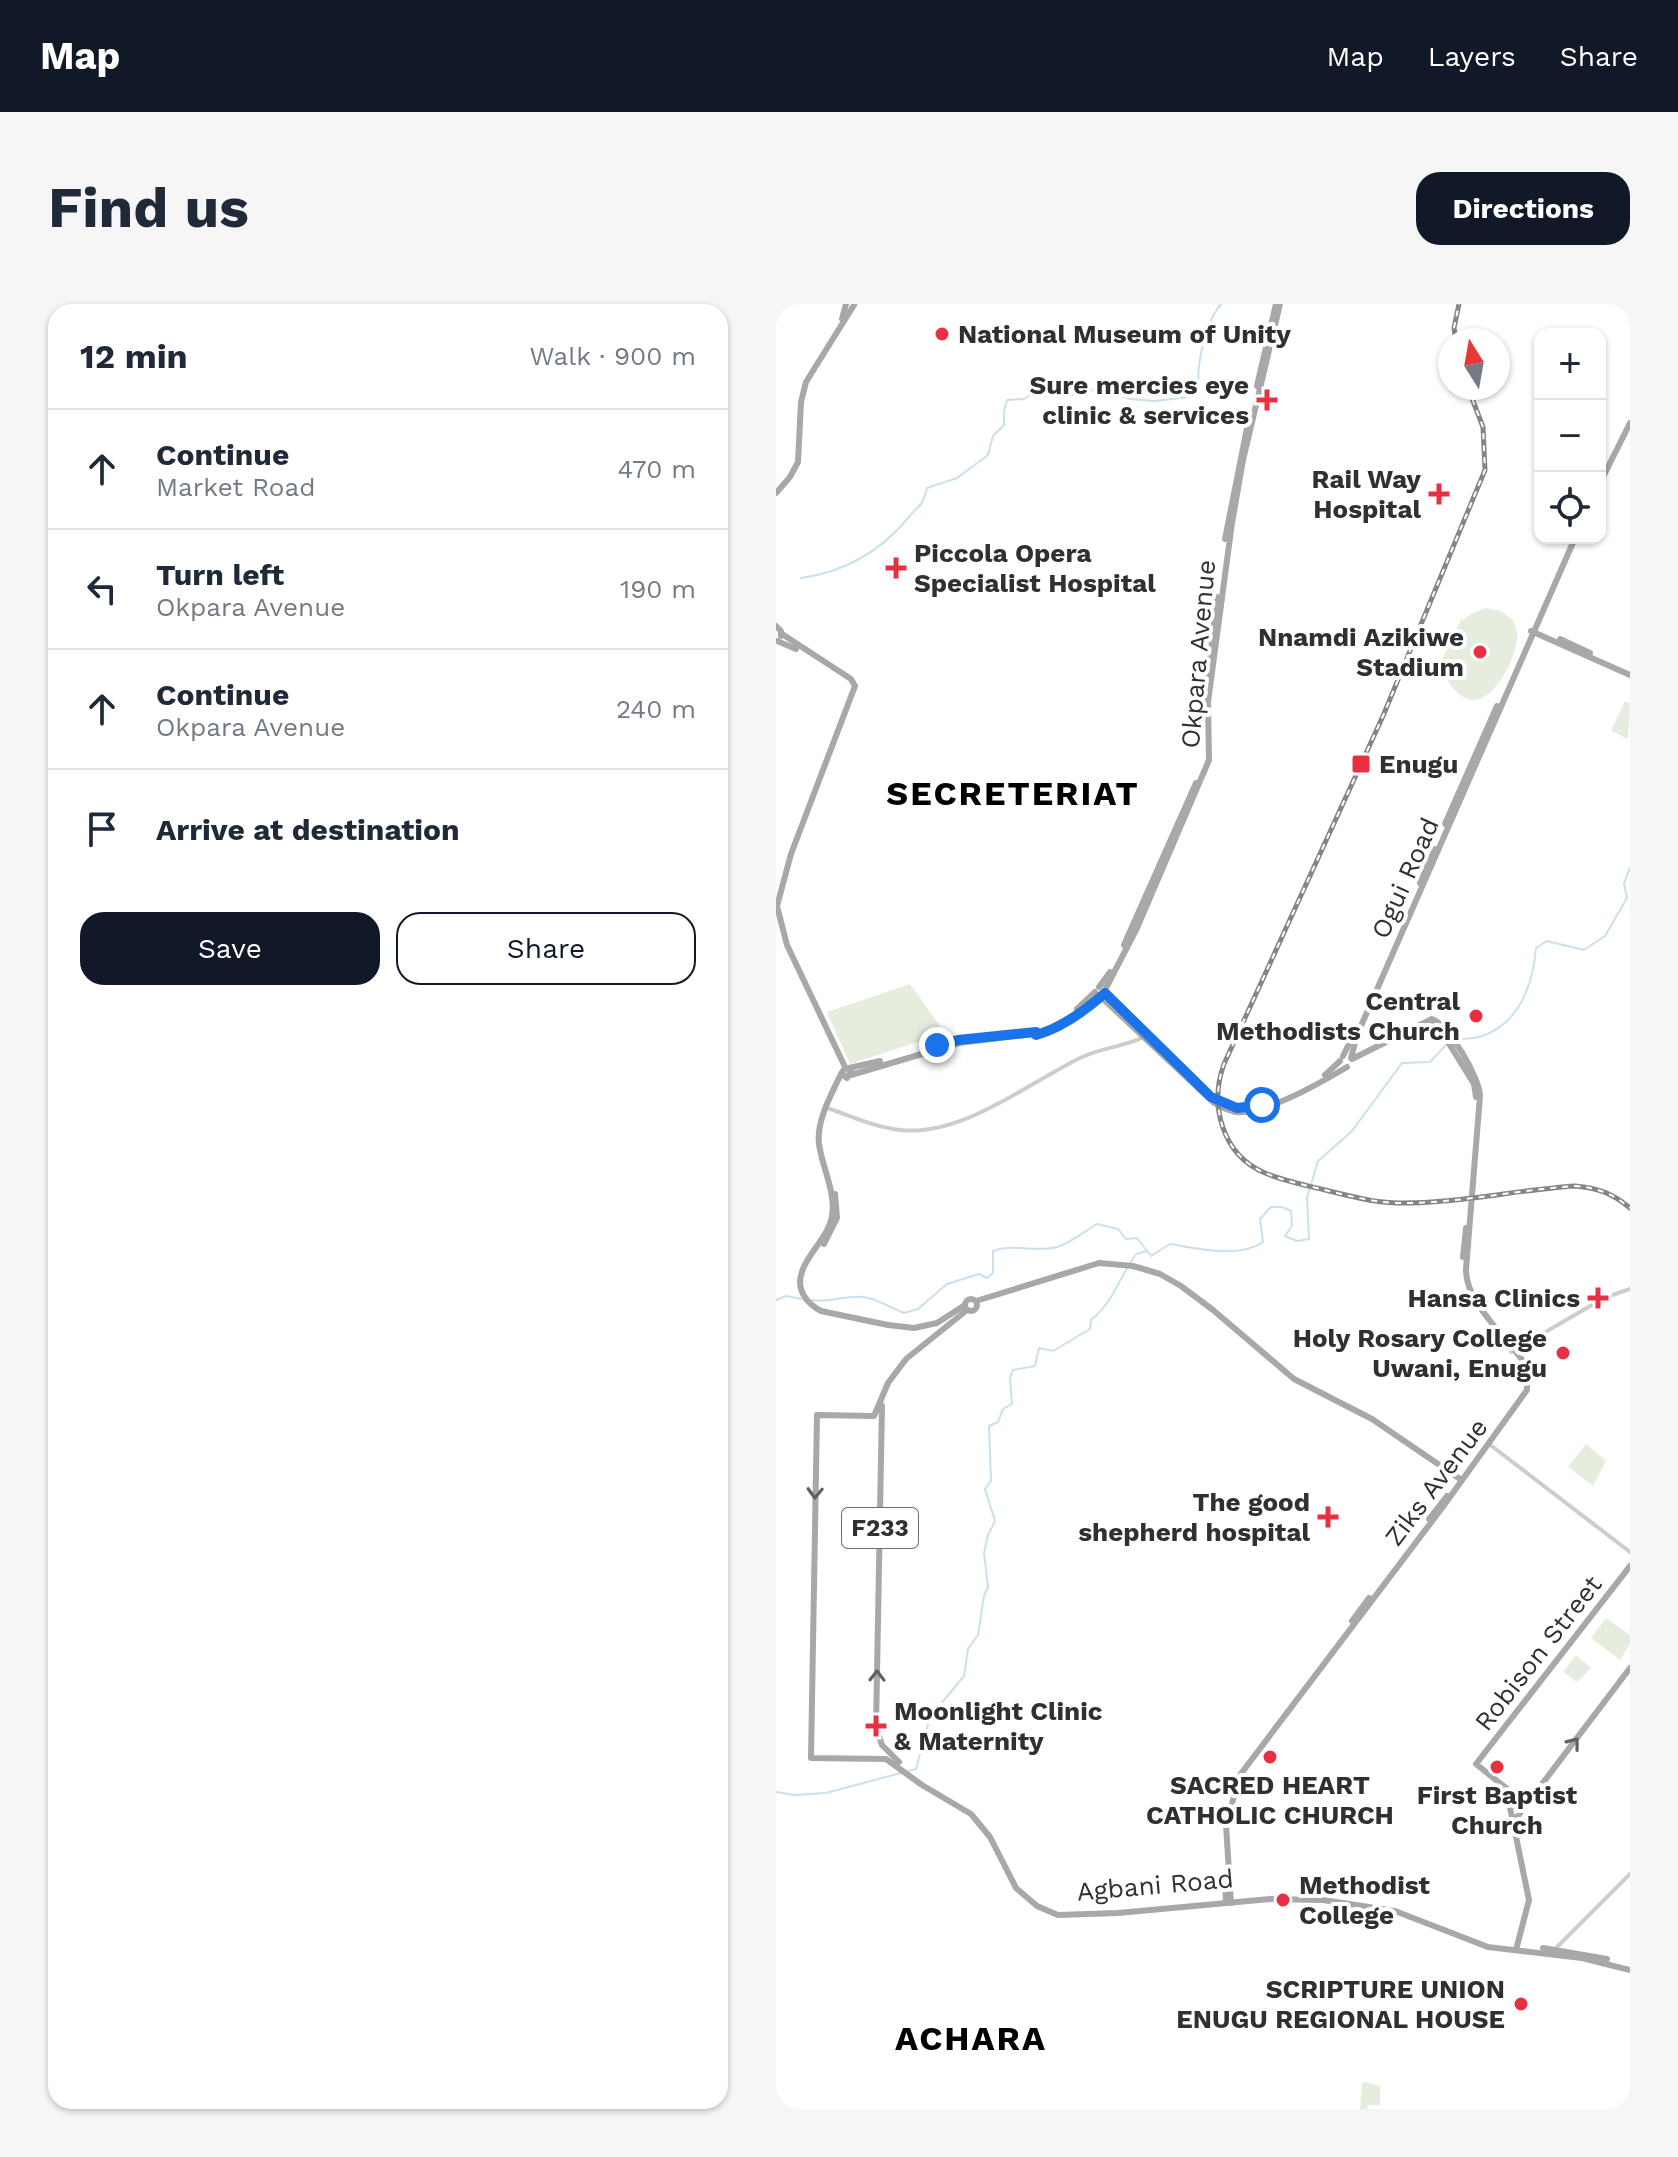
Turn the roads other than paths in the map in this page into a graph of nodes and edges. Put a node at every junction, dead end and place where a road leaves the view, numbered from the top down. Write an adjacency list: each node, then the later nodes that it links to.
1 (853, 304): 7 (main road)
2 (1278, 304): 15 (main road, Okpara Avenue)
3 (1630, 416): 5 (main road)
4 (1630, 423): 6 (main road)
5 (1601, 472)
6 (1606, 472)
7 (776, 493)
8 (1571, 544): 10 (main road, Ogui Road)
9 (778, 628): 11 (main road); 14 (main road)
10 (1535, 630): 12 (main road); 17 (main road, Ogui Road)
11 (777, 641): 14 (main road)
12 (1630, 672)
13 (863, 690): 14 (main road)
14 (850, 696): 18 (main road)
15 (1101, 993): 16 (main road); 18 (main road, Okpara Avenue); 19 (main road)
16 (1144, 1037): 19 (main road); 20 (street)
17 (1348, 1061): 19 (main road); 24 (main road, Ziks Avenue)
18 (845, 1071): 20 (main road); 22 (main road)
19 (1216, 1103)
20 (830, 1109): 22 (main road)
21 (1630, 1289): 24 (street)
22 (809, 1299): 23 (main road)
23 (967, 1307): 26 (main road, F233); 30 (main road, F233, one-way to 23); 30 (main road, F233, one-way to 30)
24 (1513, 1350): 25 (main road, Ziks Avenue)
25 (1488, 1444): 26 (main road, Ziks Avenue); 27 (street)
26 (1461, 1480): 35 (main road, Ziks Avenue)
27 (1630, 1552)
28 (1630, 1566): 31 (main road, Robison Street)
29 (1630, 1668): 32 (main road, one-way to 29)
30 (888, 1757): 35 (main road, Agbani Road)
31 (1506, 1788): 32 (main road); 33 (main road)
32 (1526, 1804): 33 (main road)
33 (1514, 1821): 36 (main road)
34 (1630, 1874): 37 (street)
35 (1228, 1901): 36 (main road, Agbani Road)
36 (1517, 1949): 37 (main road, Agbani Road)
37 (1553, 1951): 38 (main road, Agbani Road)
38 (1630, 1968)

